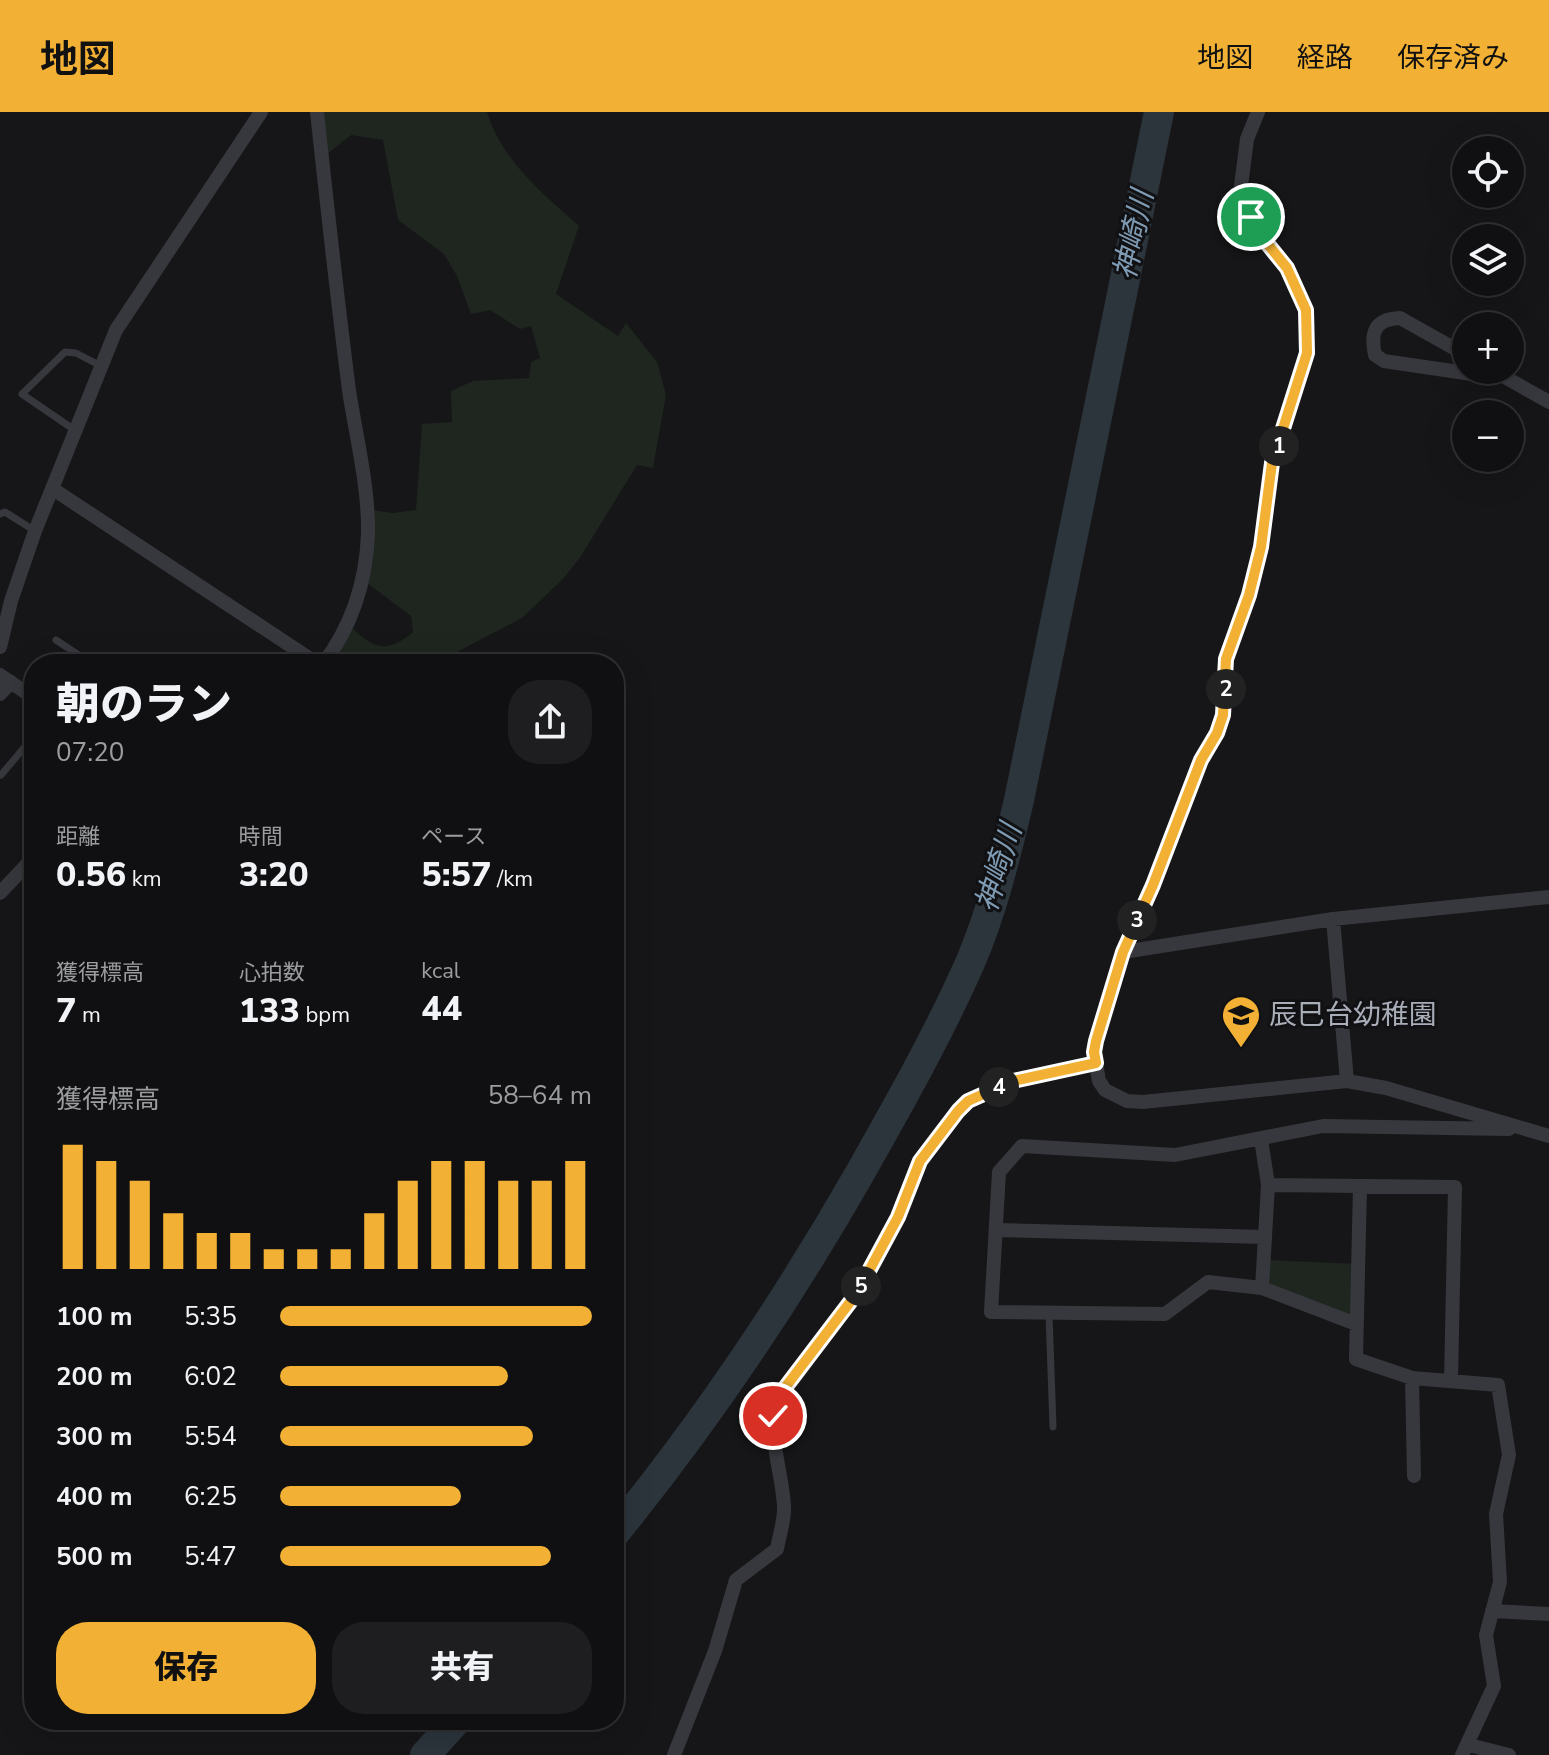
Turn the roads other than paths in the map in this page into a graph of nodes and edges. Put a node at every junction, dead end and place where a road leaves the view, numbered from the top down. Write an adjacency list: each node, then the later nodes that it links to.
1 (261, 112): 5 (street)
2 (317, 112): 18 (street)
3 (1258, 112): 28 (street)
4 (1452, 347): 6 (street)
5 (102, 366): 9 (street); 9 (lane)
6 (1452, 371)
7 (1517, 384): 8 (street)
8 (1549, 402)
9 (76, 431): 10 (street)
10 (53, 489): 12 (street); 17 (street)
11 (0, 514): 12 (lane)
12 (35, 531): 13 (street)
13 (6, 598): 15 (street)
14 (56, 640): 16 (lane)
15 (0, 647)
16 (77, 654)
17 (305, 654)
18 (327, 654)
19 (6, 678): 20 (street); 21 (street)
20 (24, 691)
21 (0, 694)
22 (24, 748): 23 (lane)
23 (1, 775)
24 (24, 868): 25 (street)
25 (0, 893)
26 (1549, 897): 27 (street)
27 (1333, 919): 28 (street); 30 (street)
28 (1123, 952): 29 (street)
29 (1096, 1063): 30 (street); 48 (street)
30 (1347, 1081): 31 (street)
31 (1526, 1129): 32 (street); 33 (street)
32 (1549, 1136)
33 (1261, 1139): 34 (street); 36 (street)
34 (1268, 1185): 35 (street); 37 (street)
35 (1360, 1186): 40 (street); 42 (street)
36 (996, 1230): 37 (street); 39 (street)
37 (1265, 1237): 38 (street)
38 (1262, 1288): 39 (street); 40 (street)
39 (1049, 1313): 43 (lane)
40 (1356, 1324): 41 (street)
41 (1412, 1378): 42 (street); 44 (street)
42 (1451, 1381): 45 (street)
43 (1053, 1427)
44 (1414, 1476)
45 (1492, 1611): 46 (street); 47 (street)
46 (1549, 1614)
47 (1466, 1750): 49 (street)
48 (674, 1755)
49 (1509, 1755)

